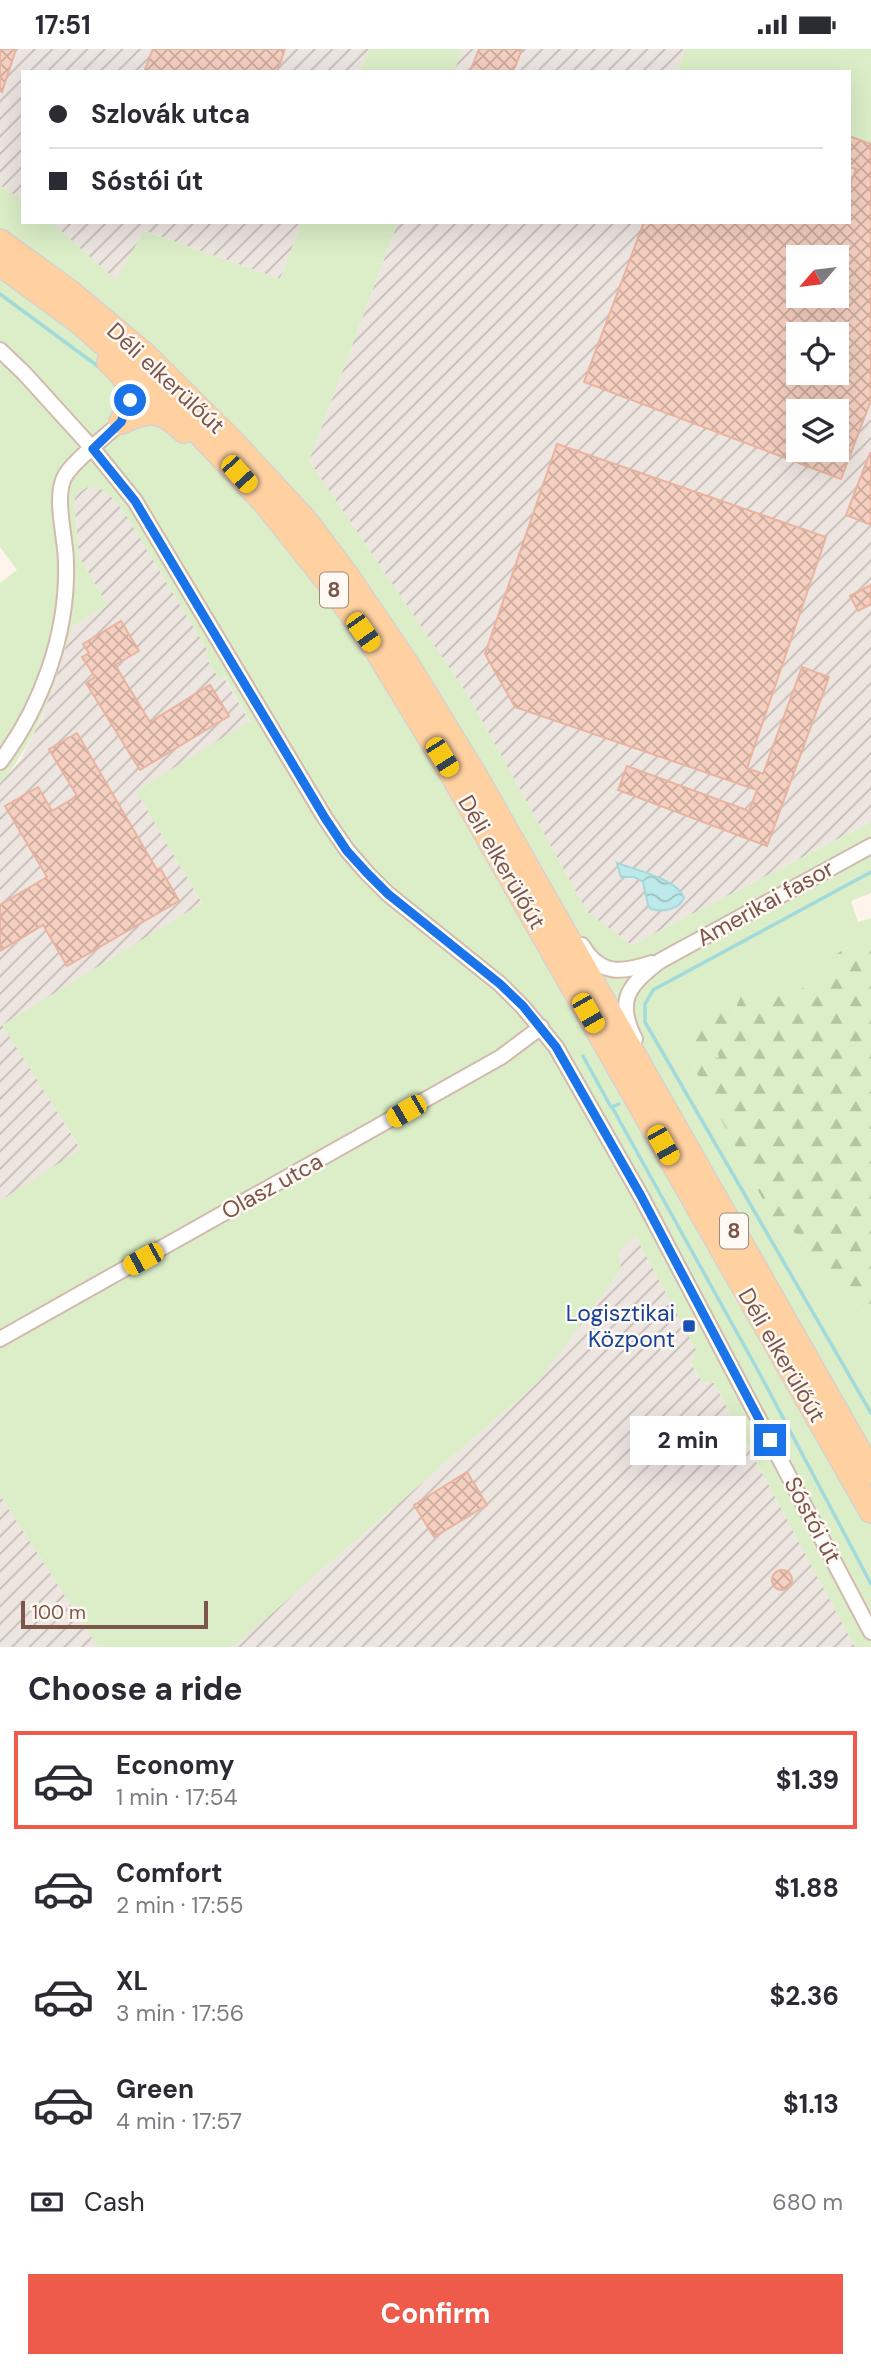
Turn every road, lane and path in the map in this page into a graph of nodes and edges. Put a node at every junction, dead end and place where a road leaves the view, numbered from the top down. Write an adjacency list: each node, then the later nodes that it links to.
1 (0, 241): 10 (main road, Déli elkerülőút / 8)
2 (0, 264): 3 (main road, Déli elkerülőút / 8)
3 (78, 321): 5 (main road); 7 (main road, Déli elkerülőút / 8)
4 (0, 350): 6 (street, Sóstói út)
5 (121, 422): 6 (street); 7 (main road)
6 (93, 449): 8 (street); 12 (street, Sóstói út)
7 (226, 460): 16 (main road, Déli elkerülőút / 8)
8 (0, 762)
9 (871, 846): 11 (street, Amerikai fasor)
10 (532, 878): 11 (street); 13 (main road, Déli elkerülőút / 8)
11 (660, 961): 13 (street)
12 (541, 1027): 14 (street, Olasz utca); 17 (street, Sóstói út)
13 (662, 1104): 15 (main road, Déli elkerülőút / 8)
14 (0, 1339)
15 (871, 1472)
16 (871, 1511)
17 (871, 1632)

